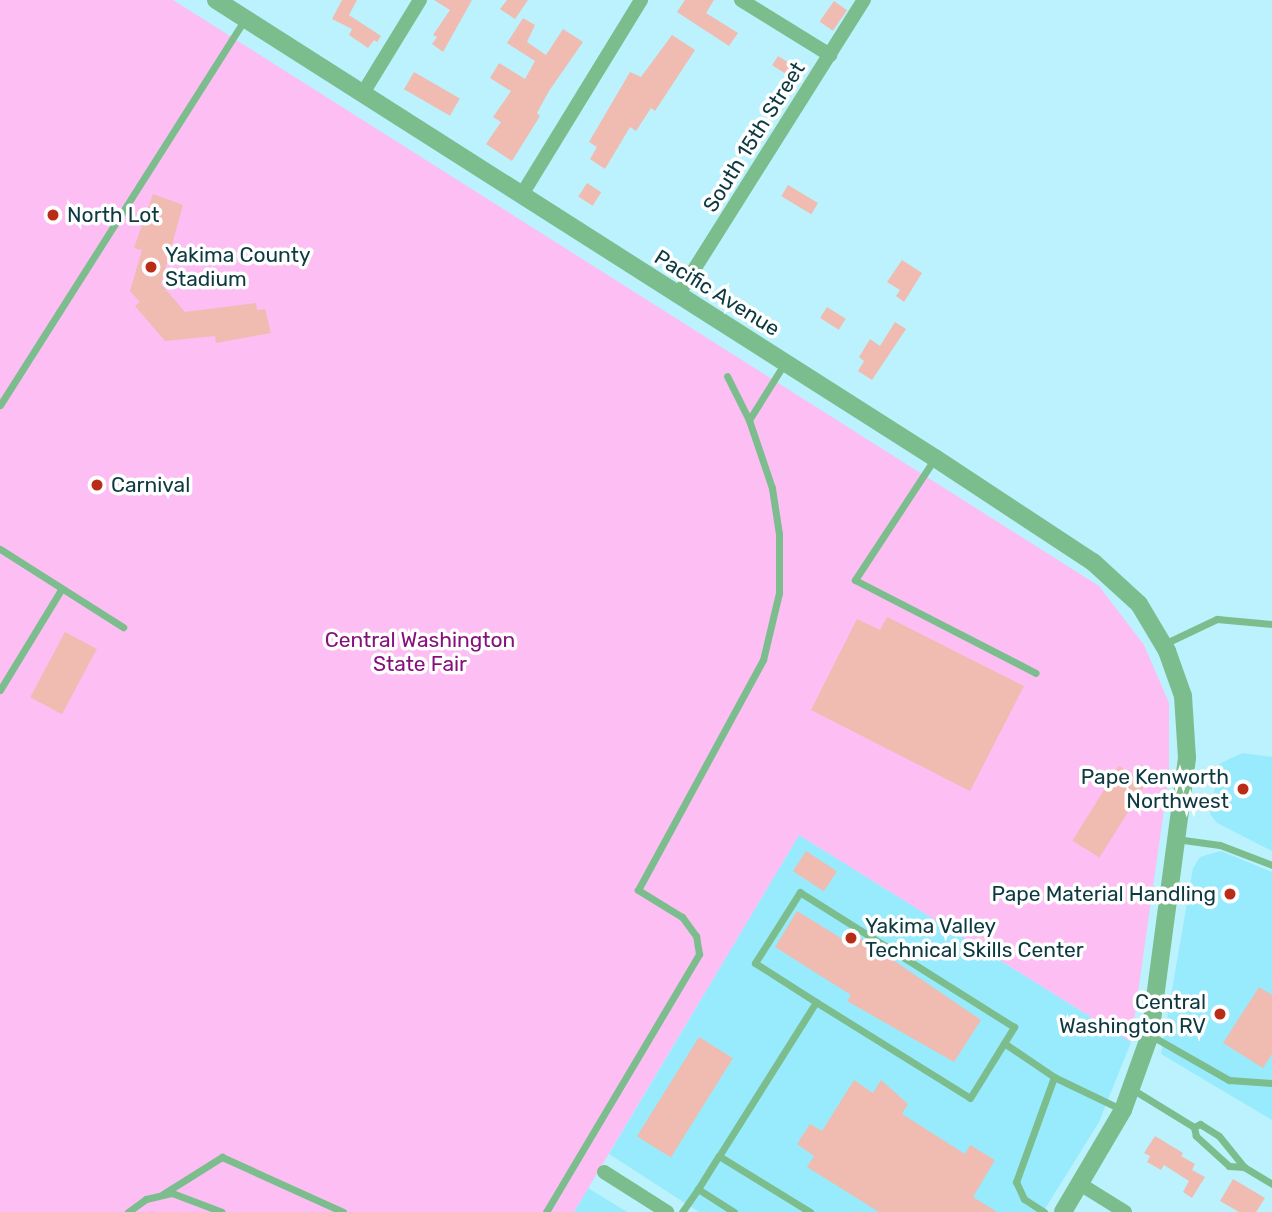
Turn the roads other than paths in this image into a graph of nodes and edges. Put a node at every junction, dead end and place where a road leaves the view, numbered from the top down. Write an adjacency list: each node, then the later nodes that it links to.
1 (216, 0): 6 (street, Pacific Avenue)
2 (420, 0): 8 (street)
3 (641, 0): 9 (street)
4 (741, 0): 7 (street)
5 (864, 0): 7 (street, South 15th Street)
6 (245, 18): 8 (street, Pacific Avenue); 13 (lane)
7 (830, 55): 10 (street, South 15th Street)
8 (363, 93): 9 (street, Pacific Avenue)
9 (521, 196): 10 (street, Pacific Avenue)
10 (678, 295): 11 (street, Pacific Avenue)
11 (785, 363): 14 (lane); 15 (street, Pacific Avenue)
12 (727, 376): 14 (lane)
13 (0, 405)
14 (750, 420): 44 (lane)
15 (935, 458): 20 (street, Pacific Avenue); 21 (lane)
16 (0, 549): 17 (lane)
17 (62, 588): 19 (lane); 22 (lane)
18 (1272, 624): 20 (lane)
19 (123, 627)
20 (1165, 648): 23 (street, Pacific Avenue)
21 (1036, 673)
22 (0, 690)
23 (1176, 839): 24 (lane); 26 (street, Pacific Avenue)
24 (1272, 865)
25 (816, 1002): 27 (lane); 27 (lane); 33 (lane)
26 (1150, 1035): 29 (lane); 30 (street, Pacific Avenue)
27 (1004, 1044): 28 (lane)
28 (1054, 1077): 31 (lane); 49 (lane)
29 (1272, 1083)
30 (1132, 1088): 31 (street, Pacific Avenue); 32 (lane)
31 (1123, 1110): 36 (street, Pacific Avenue)
32 (1194, 1127): 34 (lane); 34 (lane)
33 (719, 1157): 38 (lane); 48 (lane)
34 (1244, 1167): 37 (lane)
35 (604, 1172): 45 (street)
36 (1080, 1184): 50 (street, Pacific Avenue); 51 (street)
37 (1272, 1184)
38 (698, 1189): 46 (lane); 47 (lane)
39 (163, 1194): 40 (lane); 41 (lane); 43 (lane)
40 (211, 1210): 42 (lane)
41 (128, 1212)
42 (222, 1212)
43 (343, 1212)
44 (546, 1212)
45 (667, 1212)
46 (682, 1212)
47 (734, 1212)
48 (810, 1212)
49 (1044, 1212)
50 (1063, 1212)
51 (1125, 1212)

